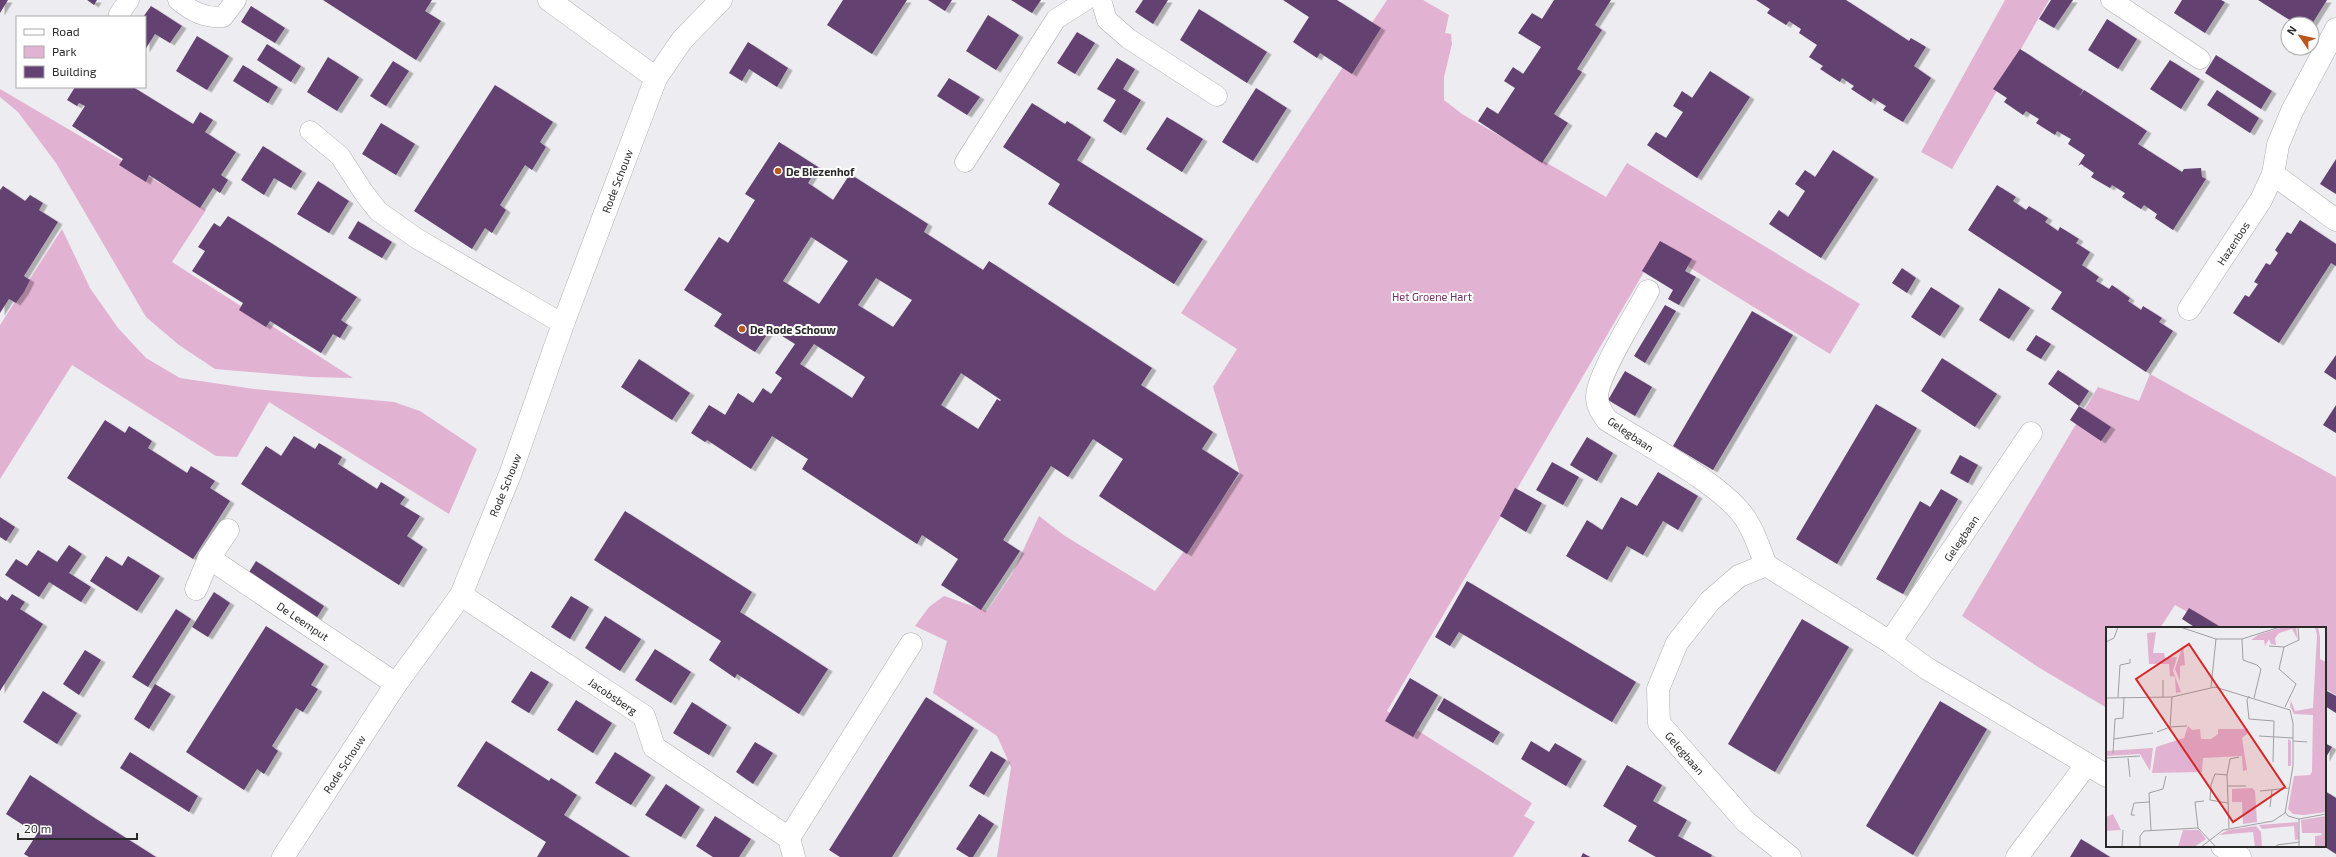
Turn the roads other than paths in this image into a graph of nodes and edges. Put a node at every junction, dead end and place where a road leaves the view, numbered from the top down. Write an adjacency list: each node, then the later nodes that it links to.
1 (178, 0): 2 (lane)
2 (236, 0)
3 (549, 0): 10 (street)
4 (721, 0): 10 (street, Rode Schouw)
5 (1086, 0): 13 (lane)
6 (1101, 0): 11 (lane)
7 (2111, 0): 9 (lane)
8 (2336, 29): 14 (street, Hazenbos)
9 (2200, 59)
10 (656, 78): 18 (street, Rode Schouw)
11 (1218, 96)
12 (310, 131): 18 (lane)
13 (965, 162)
14 (2273, 174): 15 (street); 17 (street, Hazenbos)
15 (2336, 220)
16 (1648, 291): 22 (street, Gelegbaan)
17 (2189, 309)
18 (563, 324): 24 (street, Rode Schouw)
19 (2031, 433): 25 (street, Gelegbaan)
20 (228, 530): 21 (street)
21 (209, 558): 23 (street); 27 (street, De Leemput)
22 (1766, 565): 25 (street); 33 (street, Gelegbaan)
23 (196, 589)
24 (461, 595): 27 (street, Rode Schouw); 31 (street, Jacobsberg)
25 (1890, 642): 28 (street)
26 (911, 644): 31 (street, Jacobsberg)
27 (396, 684): 32 (street, Rode Schouw)
28 (2087, 764): 29 (street); 34 (street)
29 (2106, 775)
30 (2224, 847): 35 (street)
31 (792, 848)
32 (283, 857)
33 (1790, 857)
34 (2017, 857)
35 (2240, 857)

